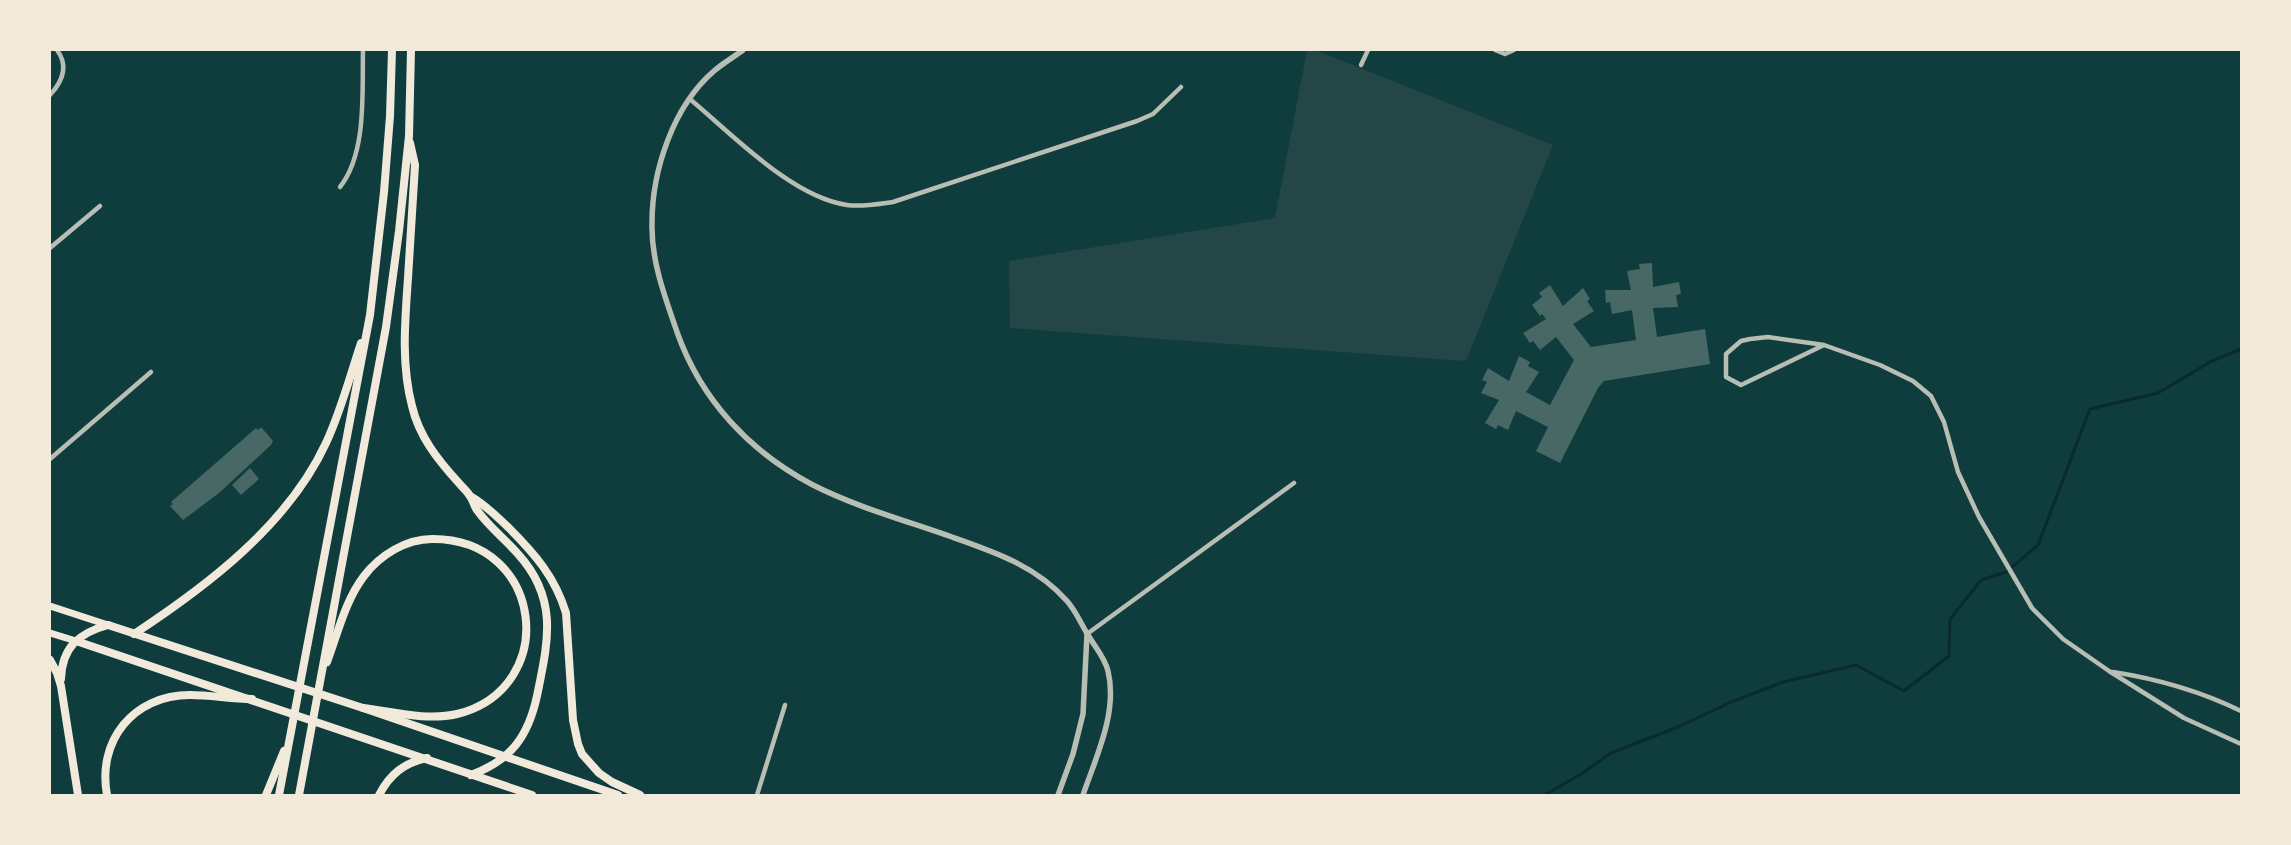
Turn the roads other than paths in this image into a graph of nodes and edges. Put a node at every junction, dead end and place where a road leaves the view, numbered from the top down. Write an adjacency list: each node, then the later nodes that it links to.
1 (57, 50): 11 (street)
2 (363, 50): 14 (street)
3 (392, 50): 17 (highway)
4 (411, 50): 13 (highway)
5 (743, 50): 12 (street)
6 (1368, 50): 9 (street)
7 (1495, 50): 8 (street)
8 (1514, 50)
9 (1361, 65)
10 (1181, 87): 12 (street)
11 (50, 95)
12 (690, 100): 27 (street)
13 (409, 136): 22 (highway); 32 (highway)
14 (340, 186)
15 (100, 206): 16 (street)
16 (50, 248)
17 (370, 315): 26 (highway); 37 (highway)
18 (1824, 345): 18 (street); 30 (street)
19 (152, 372): 20 (street)
20 (50, 459)
21 (1294, 483): 27 (street)
22 (470, 496): 39 (highway); 50 (highway)
23 (50, 606): 24 (main road)
24 (108, 625): 26 (highway); 28 (highway)
25 (50, 633): 28 (main road)
26 (134, 634): 35 (highway)
27 (1087, 634): 52 (street); 53 (street)
28 (76, 641): 31 (highway); 33 (highway)
29 (50, 660): 31 (highway)
30 (2109, 671): 36 (street); 38 (street)
31 (61, 686): 42 (highway)
32 (319, 686): 35 (highway); 46 (highway)
33 (252, 700): 40 (highway); 43 (highway)
34 (785, 705): 51 (street)
35 (363, 708): 39 (highway)
36 (2241, 711)
37 (292, 733): 44 (highway); 45 (highway)
38 (2241, 744)
39 (506, 757): 41 (highway); 49 (highway)
40 (427, 758): 41 (highway); 47 (highway)
41 (471, 775): 48 (highway)
42 (78, 795)
43 (107, 795)
44 (266, 795)
45 (279, 795)
46 (299, 795)
47 (379, 795)
48 (532, 795)
49 (618, 795)
50 (640, 795)
51 (757, 795)
52 (1058, 795)
53 (1083, 795)

